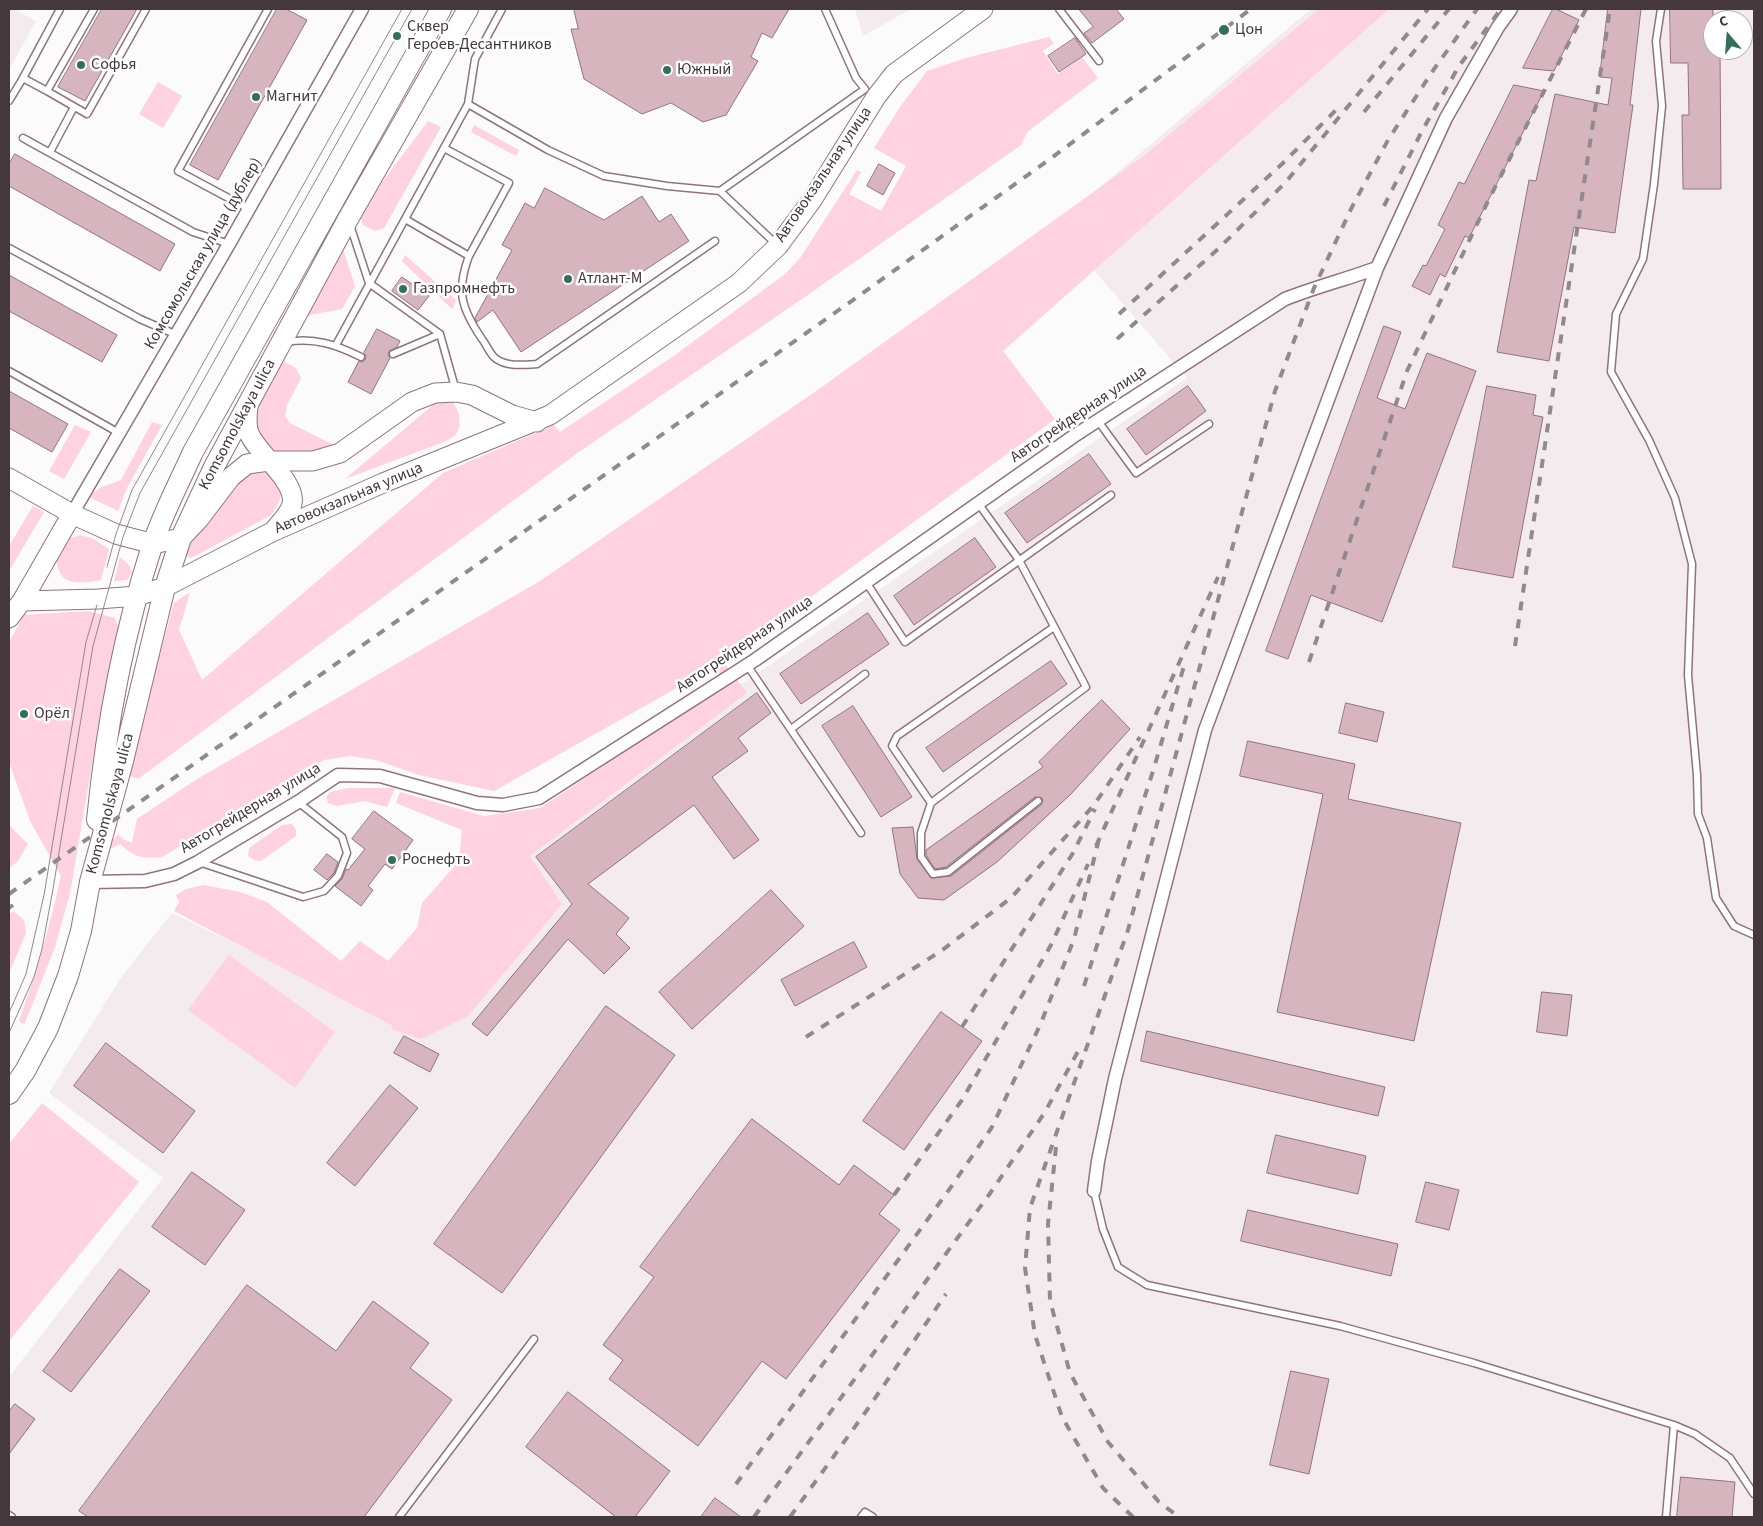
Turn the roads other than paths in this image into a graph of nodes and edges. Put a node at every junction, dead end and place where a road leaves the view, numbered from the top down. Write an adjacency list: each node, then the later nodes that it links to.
1 (60, 9): 15 (lane)
2 (94, 9): 16 (lane)
3 (146, 9): 20 (lane)
4 (268, 9): 25 (lane)
5 (362, 9): 25 (street, Комсомольская улица (дублер))
6 (441, 9): 55 (main road, Komsomolskaya ulica)
7 (468, 9): 26 (main road, Komsomolskaya ulica)
8 (502, 9): 19 (lane)
9 (825, 9): 17 (lane)
10 (983, 9): 17 (street, Автовокзальная улица)
11 (1059, 9): 14 (lane)
12 (1511, 9): 33 (street)
13 (1661, 9): 72 (lane)
14 (1099, 61)
15 (23, 78): 16 (lane); 18 (lane)
16 (47, 90): 20 (lane)
17 (870, 93): 24 (lane); 30 (street, Автовокзальная улица)
18 (9, 101)
19 (468, 104): 22 (lane); 24 (lane)
20 (74, 107): 23 (lane)
21 (23, 138): 23 (lane)
22 (444, 148): 27 (lane); 32 (lane)
23 (50, 152): 29 (lane)
24 (720, 191): 30 (lane)
25 (249, 209): 29 (street, Комсомольская улица (дублер))
26 (348, 219): 34 (lane); 37 (main road, Komsomolskaya ulica)
27 (406, 219): 32 (lane); 34 (lane)
28 (716, 242): 32 (lane)
29 (229, 244): 36 (street, Комсомольская улица (дублер))
30 (778, 246): 45 (street, Автовокзальная улица)
31 (9, 248): 36 (lane)
32 (469, 256)
33 (1377, 268): 44 (street, Автогрейдерная улица); 74 (street)
34 (369, 283): 35 (lane); 38 (lane)
35 (440, 334): 39 (lane); 42 (lane)
36 (176, 335): 47 (street, Комсомольская улица (дублер))
37 (281, 343): 38 (lane); 43 (main road, Komsomolskaya ulica)
38 (336, 345): 40 (lane)
39 (393, 354)
40 (361, 357)
41 (9, 372): 47 (lane)
42 (456, 392): 45 (street); 48 (street)
43 (248, 406): 48 (street); 54 (main road, Komsomolskaya ulica)
44 (1098, 421): 46 (lane); 51 (street, Автогрейдерная улица)
45 (537, 422): 53 (street, Автовокзальная улица)
46 (1209, 424)
47 (119, 433): 52 (street, Комсомольская улица (дублер))
48 (269, 461): 53 (street); 54 (street)
49 (9, 478): 52 (street)
50 (1111, 495): 56 (lane)
51 (978, 503): 56 (lane); 57 (street, Автогрейдерная улица)
52 (72, 514): 55 (street); 60 (street)
53 (272, 532): 58 (street, Автовокзальная улица)
54 (181, 538): 55 (street); 58 (main road, Komsomolskaya ulica)
55 (153, 544): 59 (main road, Komsomolskaya ulica)
56 (1019, 560): 57 (lane); 62 (lane)
57 (866, 582): 63 (street, Автогрейдерная улица)
58 (165, 588): 59 (street, Автовокзальная улица); 71 (main road, Komsomolskaya ulica)
59 (137, 596): 60 (street, Автовокзальная улица); 71 (main road, Komsomolskaya ulica)
60 (22, 601): 61 (street)
61 (9, 618)
62 (1054, 627): 68 (lane); 68 (lane)
63 (747, 665): 65 (lane); 67 (street, Автогрейдерная улица)
64 (865, 674): 65 (lane)
65 (791, 730): 69 (lane)
66 (1038, 801): 68 (lane)
67 (298, 802): 70 (street, Автогрейдерная улица); 70 (lane)
68 (931, 803)
69 (861, 833)
70 (198, 862): 71 (street, Автогрейдерная улица)
71 (90, 882): 73 (main road)
72 (1754, 935)
73 (9, 1094)
74 (1094, 1191): 76 (lane)
75 (534, 1339): 78 (lane)
76 (1674, 1425): 77 (lane); 81 (lane)
77 (1754, 1494)
78 (399, 1517)
79 (861, 1517): 80 (lane)
80 (873, 1517)
81 (1666, 1517)

